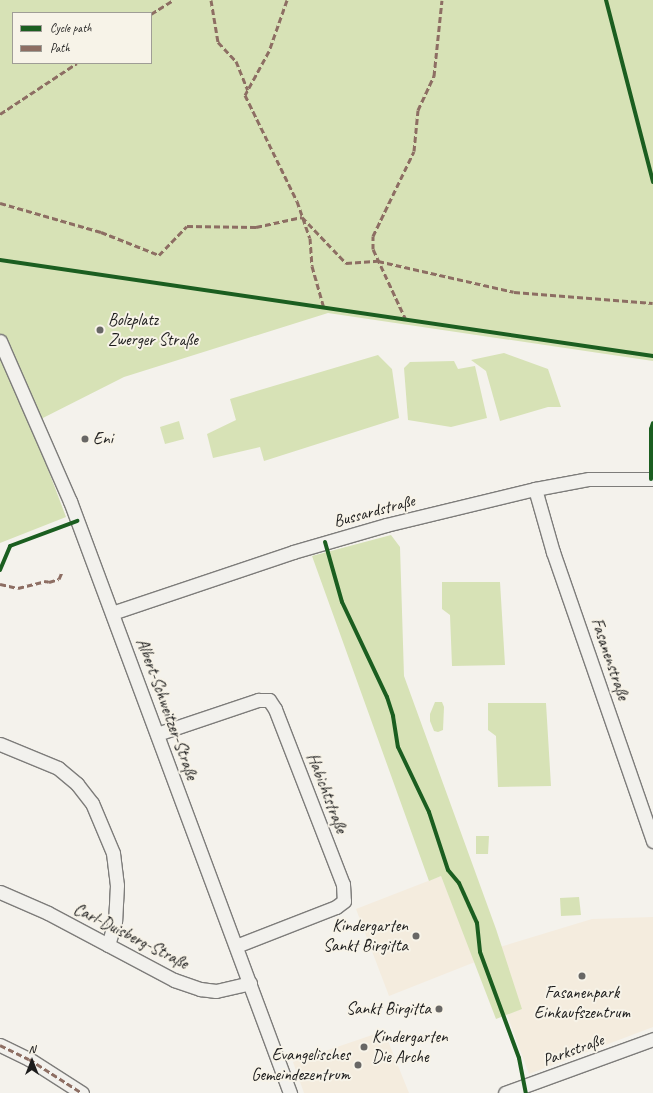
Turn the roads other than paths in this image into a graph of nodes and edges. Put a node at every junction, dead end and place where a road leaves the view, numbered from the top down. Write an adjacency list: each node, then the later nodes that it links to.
1 (0, 341): 4 (street, Albert-Schweitzer-Straße)
2 (653, 479): 3 (street, Bussardstraße)
3 (535, 489): 4 (street, Bussardstraße); 7 (street, Fasanenstraße)
4 (112, 613): 5 (street, Albert-Schweitzer-Straße)
5 (157, 734): 10 (street, Albert-Schweitzer-Straße); 10 (street, Habichtstraße)
6 (0, 744): 9 (street)
7 (653, 841)
8 (0, 892): 9 (street, Carl-Duisberg-Straße)
9 (108, 945): 11 (street, Carl-Duisberg-Straße)
10 (236, 946): 11 (street, Albert-Schweitzer-Straße)
11 (250, 983): 15 (street, Albert-Schweitzer-Straße)
12 (653, 1039): 16 (street, Parkstraße)
13 (0, 1045): 14 (street)
14 (82, 1093)
15 (290, 1093)
16 (505, 1093)

